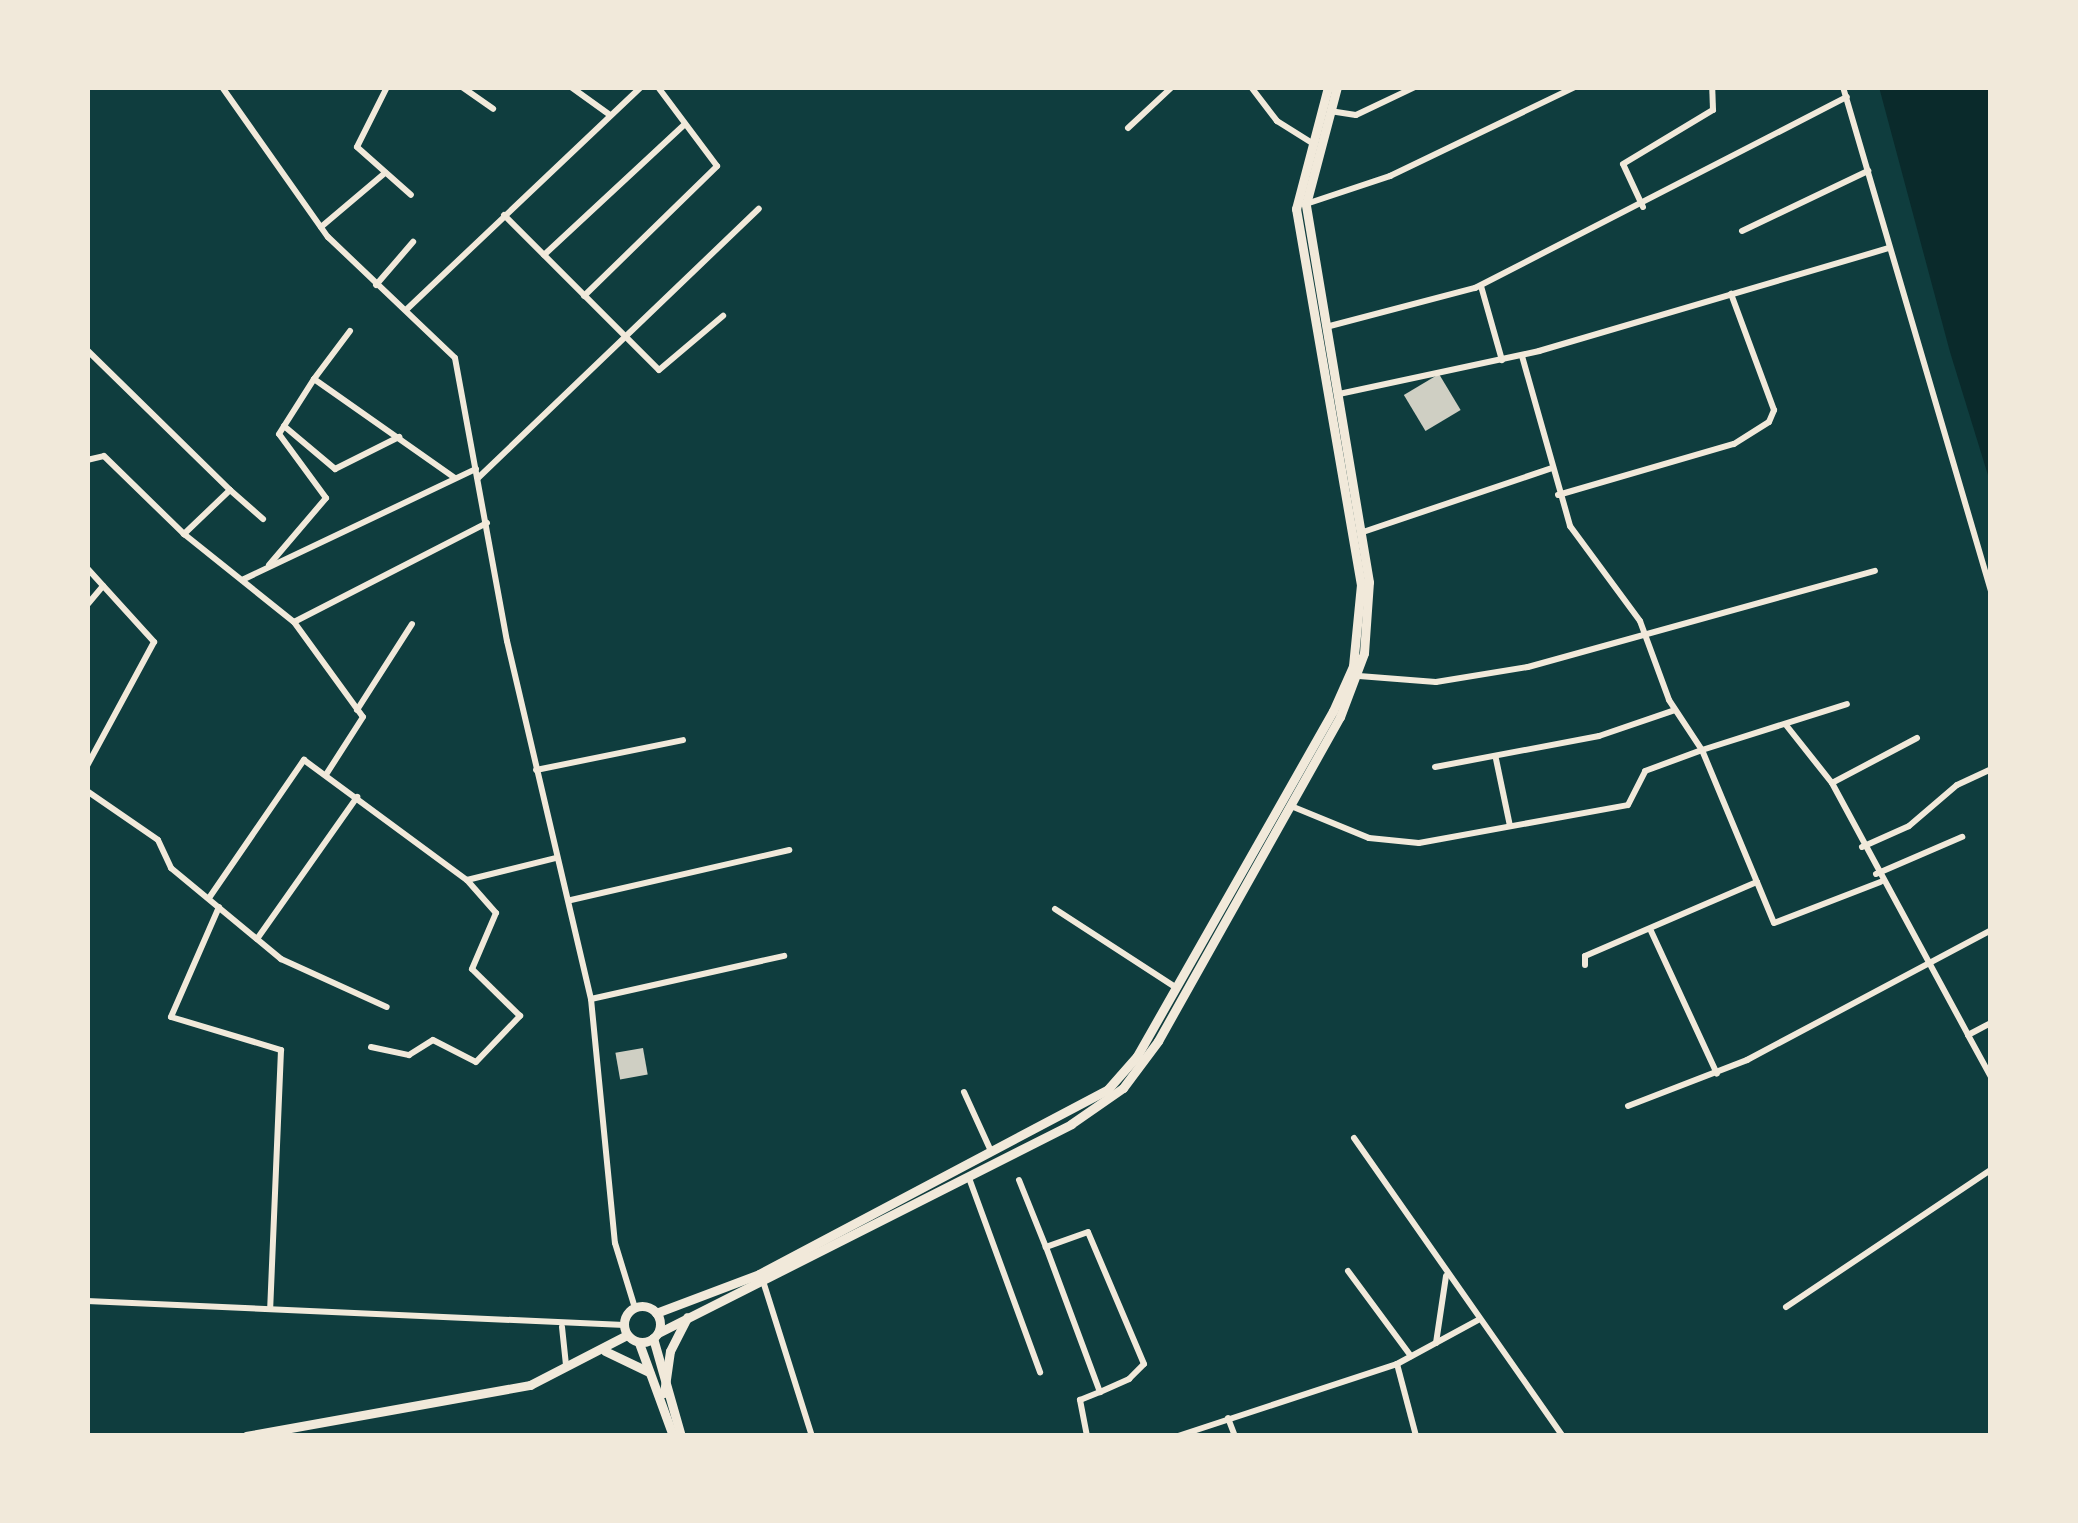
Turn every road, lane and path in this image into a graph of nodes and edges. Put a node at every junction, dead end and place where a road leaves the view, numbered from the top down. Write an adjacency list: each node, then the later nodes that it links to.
1 (222, 87): 29 (street)
2 (387, 87): 23 (street)
3 (463, 87): 16 (street)
4 (571, 87): 18 (street)
5 (640, 87): 18 (street)
6 (658, 87): 19 (street)
7 (1172, 87): 20 (street)
8 (1251, 87): 21 (street)
9 (1328, 87): 21 (main road)
10 (1337, 87): 17 (main road)
11 (1415, 87): 17 (street)
12 (1575, 87): 25 (street)
13 (1712, 87): 26 (street)
14 (1843, 87): 15 (street)
15 (1847, 97): 22 (street); 26 (street)
16 (494, 110)
17 (1330, 111): 25 (main road)
18 (610, 115): 28 (street)
19 (684, 125): 33 (street); 37 (street)
20 (1129, 128)
21 (1311, 142): 40 (main road)
22 (1868, 172): 30 (street); 32 (street)
23 (385, 173): 24 (street); 29 (street)
24 (411, 195)
25 (1306, 204): 40 (main road)
26 (1643, 207): 35 (street)
27 (759, 209): 42 (street)
28 (504, 215): 33 (street); 38 (street)
29 (321, 227): 34 (street)
30 (1742, 231)
31 (413, 242): 34 (street)
32 (1888, 248): 36 (street); 65 (street)
33 (544, 255): 37 (street)
34 (376, 286): 38 (street)
35 (1481, 286): 40 (street); 45 (street)
36 (1731, 292): 44 (street); 55 (street)
37 (584, 296): 42 (street)
38 (406, 310): 52 (street)
39 (723, 316): 42 (street)
40 (1320, 329): 47 (main road); 93 (main road)
41 (350, 331): 46 (street)
42 (625, 335): 52 (street)
43 (87, 350): 54 (street)
44 (1522, 356): 45 (street); 51 (street)
45 (1502, 360): 47 (street)
46 (314, 379): 48 (street); 49 (street)
47 (1339, 394): 58 (main road)
48 (284, 426): 49 (street); 61 (street)
49 (399, 437): 53 (street)
50 (87, 460): 59 (street)
51 (1552, 468): 55 (street); 58 (street)
52 (477, 474): 53 (street); 57 (street)
53 (455, 478): 61 (street)
54 (230, 490): 56 (street); 59 (street)
55 (1558, 495): 69 (street)
56 (263, 519)
57 (488, 523): 67 (street); 82 (street)
58 (1363, 532): 70 (main road)
59 (184, 533): 63 (street)
60 (87, 568): 64 (street)
61 (267, 568): 63 (street)
62 (1875, 571): 69 (street)
63 (242, 580): 67 (street)
64 (104, 586): 66 (street); 79 (street)
65 (1991, 591)
66 (87, 605)
67 (294, 622): 72 (street)
68 (412, 624): 72 (street)
69 (1648, 636): 70 (street); 73 (street)
70 (1359, 676): 87 (main road)
71 (1847, 704): 74 (street)
72 (357, 710): 83 (street)
73 (1675, 710): 77 (street); 78 (street)
74 (1785, 725): 77 (street); 84 (street)
75 (1917, 738): 84 (street)
76 (683, 740): 82 (street)
77 (1702, 750): 88 (street); 96 (street)
78 (1496, 759): 80 (street); 88 (street)
79 (87, 766)
80 (1435, 766)
81 (1991, 769): 90 (street)
82 (536, 770): 92 (street)
83 (327, 773): 86 (street); 97 (street)
84 (1832, 783): 90 (street)
85 (87, 791): 97 (street)
86 (357, 797): 95 (street); 103 (street)
87 (1290, 806): 88 (street); 93 (main road)
88 (1510, 826)
89 (1962, 837): 94 (street)
90 (1862, 848): 94 (street)
91 (789, 850): 98 (street)
92 (556, 857): 95 (street); 98 (street)
93 (1255, 858): 107 (main road); 120 (main road)
94 (1878, 878): 96 (street); 105 (street)
95 (467, 880): 112 (street)
96 (1757, 881): 102 (street)
97 (209, 898): 99 (street)
98 (569, 901): 108 (street)
99 (219, 907): 103 (street); 129 (street)
100 (1055, 909): 107 (street)
101 (1991, 930): 105 (street)
102 (1651, 931): 106 (street); 113 (street)
103 (257, 939): 109 (street)
104 (784, 956): 108 (street)
105 (1925, 964): 111 (street); 113 (street)
106 (1585, 965)
107 (1175, 987): 118 (main road)
108 (591, 999): 128 (street)
109 (387, 1007)
110 (1991, 1023): 111 (street)
111 (1969, 1035): 114 (street)
112 (371, 1047)
113 (1717, 1074): 116 (street)
114 (1991, 1077)
115 (964, 1092): 118 (street)
116 (1628, 1106)
117 (1354, 1138): 124 (street)
118 (992, 1152): 130 (main road)
119 (1991, 1170): 127 (street)
120 (968, 1174): 125 (main road); 143 (street)
121 (1019, 1180): 122 (street)
122 (1046, 1247): 144 (street); 144 (street)
123 (1348, 1271): 139 (street)
124 (1445, 1276): 132 (street); 137 (street)
125 (763, 1281): 131 (main road); 149 (street)
126 (87, 1301): 129 (street)
127 (1786, 1307)
128 (635, 1308): 130 (main road); 134 (main road)
129 (270, 1309): 133 (street)
130 (656, 1313): 135 (main road)
131 (690, 1313): 135 (main road); 145 (main road)
132 (1480, 1320): 137 (street); 154 (street)
133 (562, 1327): 134 (street); 141 (street)
134 (625, 1330): 136 (main road); 138 (main road)
135 (656, 1335): 136 (main road); 145 (main road)
136 (639, 1342): 142 (main road)
137 (1436, 1343): 139 (street)
138 (603, 1351): 141 (main road); 142 (main road)
139 (1412, 1356): 140 (street)
140 (1397, 1364): 146 (street); 153 (street)
141 (566, 1370): 147 (main road)
142 (649, 1372): 148 (main road)
143 (1040, 1372)
144 (1100, 1392): 150 (street)
145 (664, 1393): 148 (main road)
146 (1228, 1418): 151 (street); 152 (street)
147 (246, 1436)
148 (677, 1436)
149 (812, 1436)
150 (1087, 1436)
151 (1178, 1436)
152 (1235, 1436)
153 (1416, 1436)
154 (1563, 1436)

